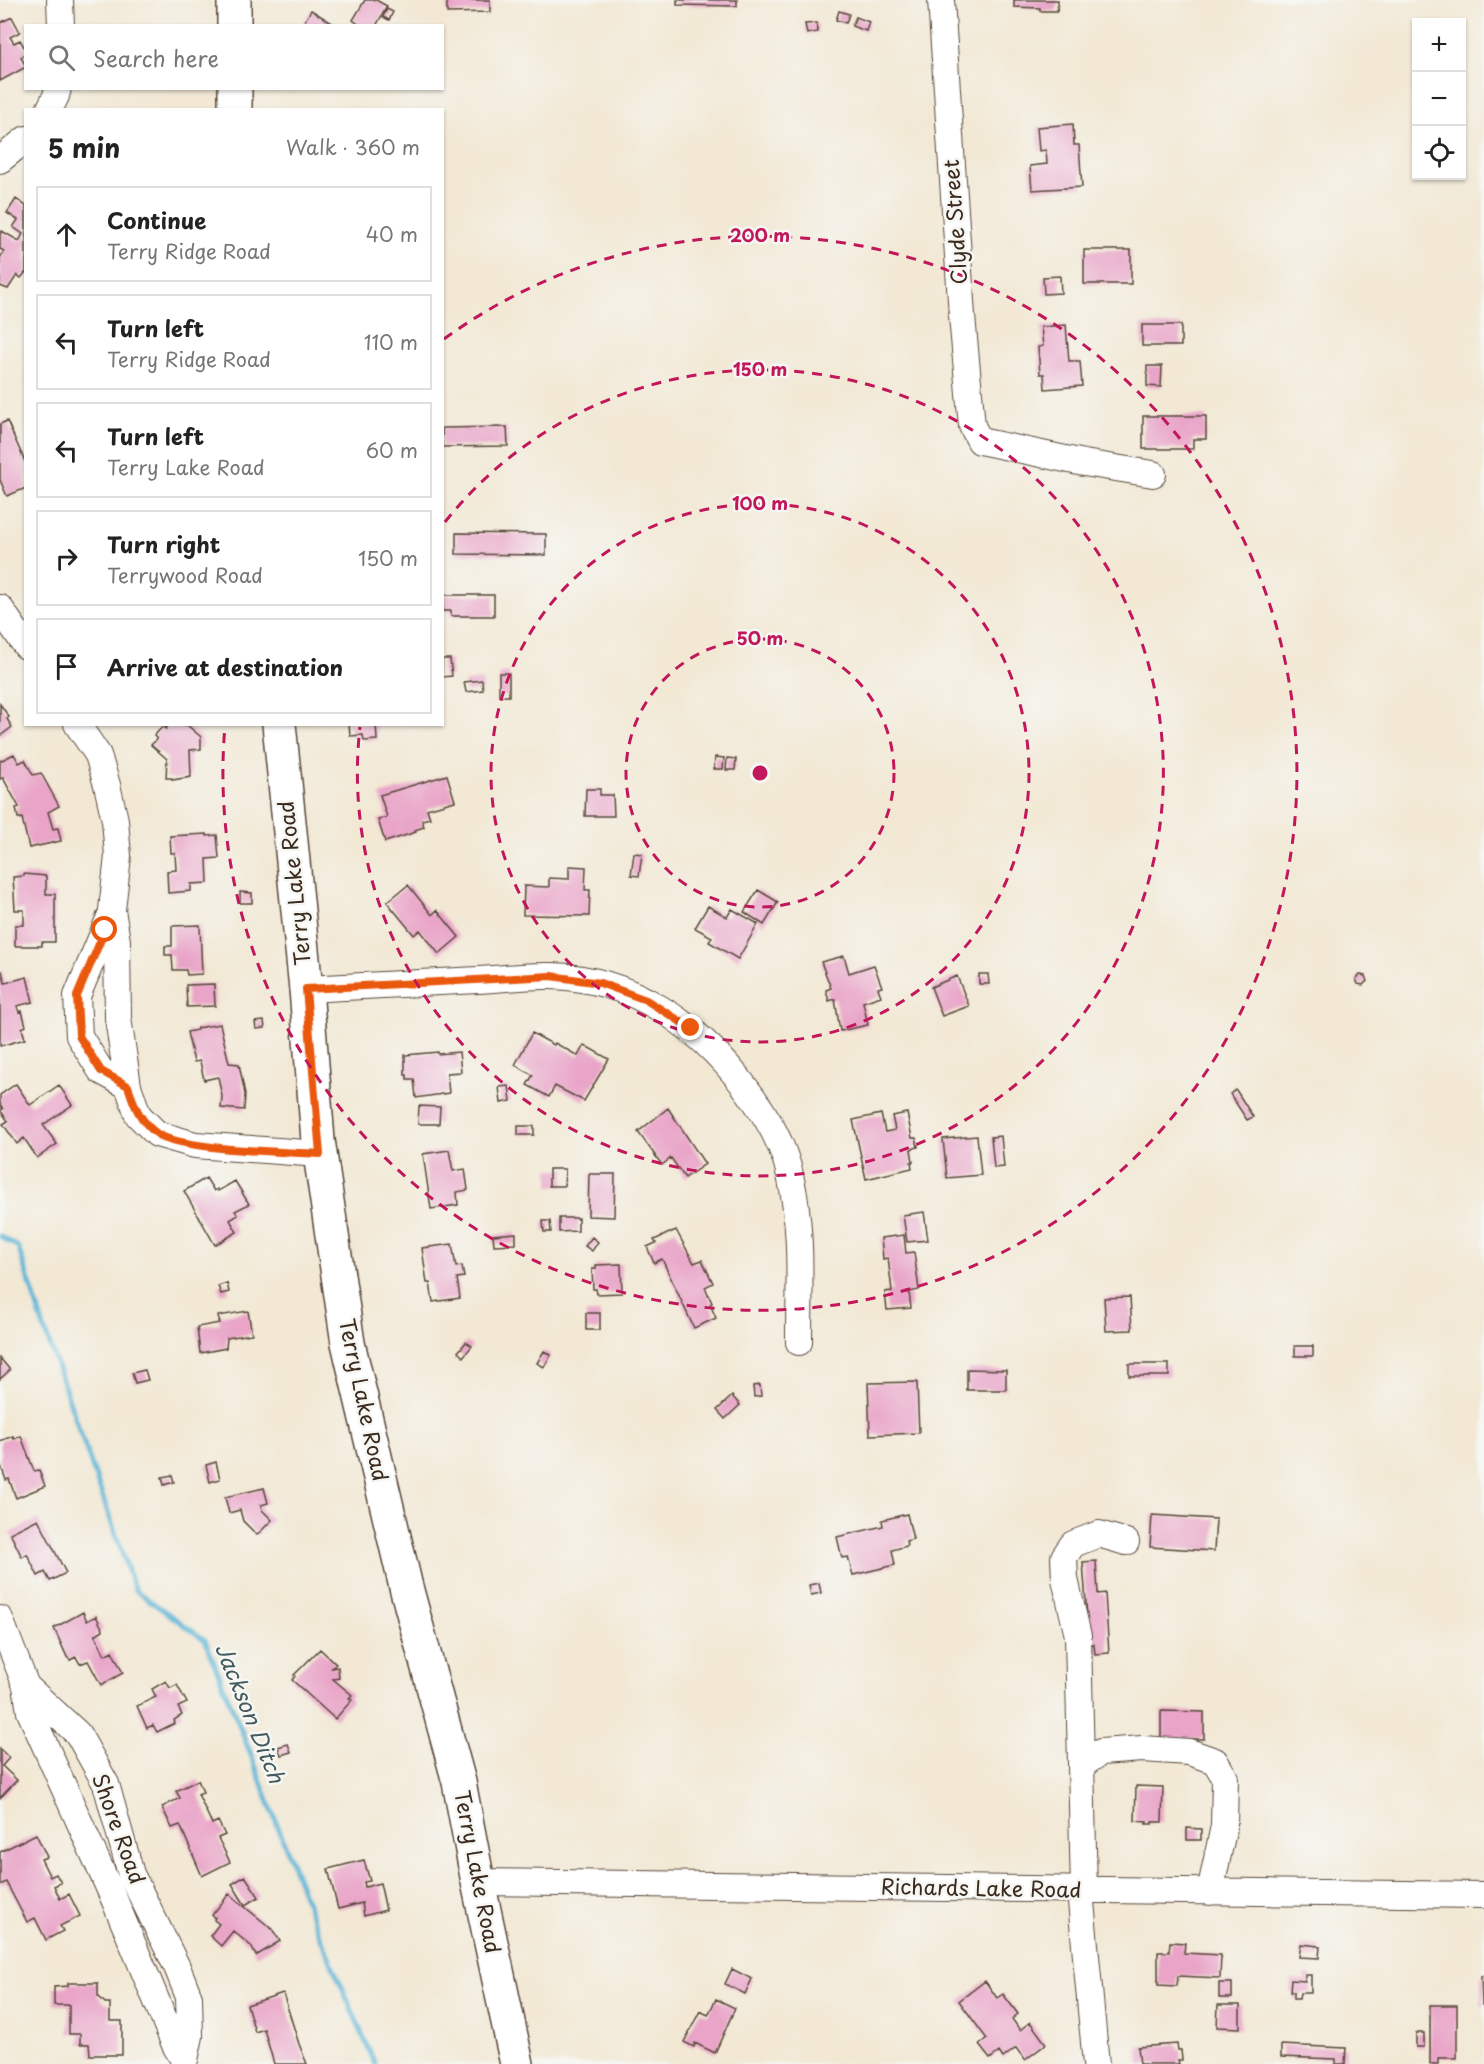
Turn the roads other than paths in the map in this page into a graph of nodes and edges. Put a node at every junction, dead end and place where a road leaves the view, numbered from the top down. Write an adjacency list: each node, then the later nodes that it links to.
1 (60, 0): 4 (street)
2 (234, 0): 5 (main road)
3 (941, 0): 12 (street, Clyde Street)
4 (61, 24)
5 (234, 24)
6 (58, 90): 8 (street)
7 (235, 90): 9 (main road)
8 (50, 108)
9 (235, 108)
10 (24, 142): 11 (street)
11 (0, 160)
12 (1153, 474)
13 (0, 608): 14 (street)
14 (24, 643)
15 (79, 726): 17 (street)
16 (279, 726): 18 (main road, Terry Lake Road)
17 (112, 910): 19 (street); 19 (street)
18 (306, 989): 20 (main road, Terry Lake Road); 21 (street)
19 (128, 1086): 20 (street)
20 (320, 1154): 26 (main road, Terry Lake Road)
21 (800, 1342)
22 (1126, 1542): 25 (street)
23 (0, 1619): 24 (street, Shore Road)
24 (26, 1686): 30 (street, Shore Road); 30 (street, Shore Road)
25 (1082, 1765): 27 (street); 28 (street)
26 (478, 1882): 27 (street, Richards Lake Road); 31 (main road, Terry Lake Road)
27 (1082, 1890): 28 (street, Richards Lake Road); 32 (street)
28 (1210, 1892): 29 (street, Richards Lake Road)
29 (1484, 1895)
30 (184, 2062)
31 (517, 2064)
32 (1096, 2064)

